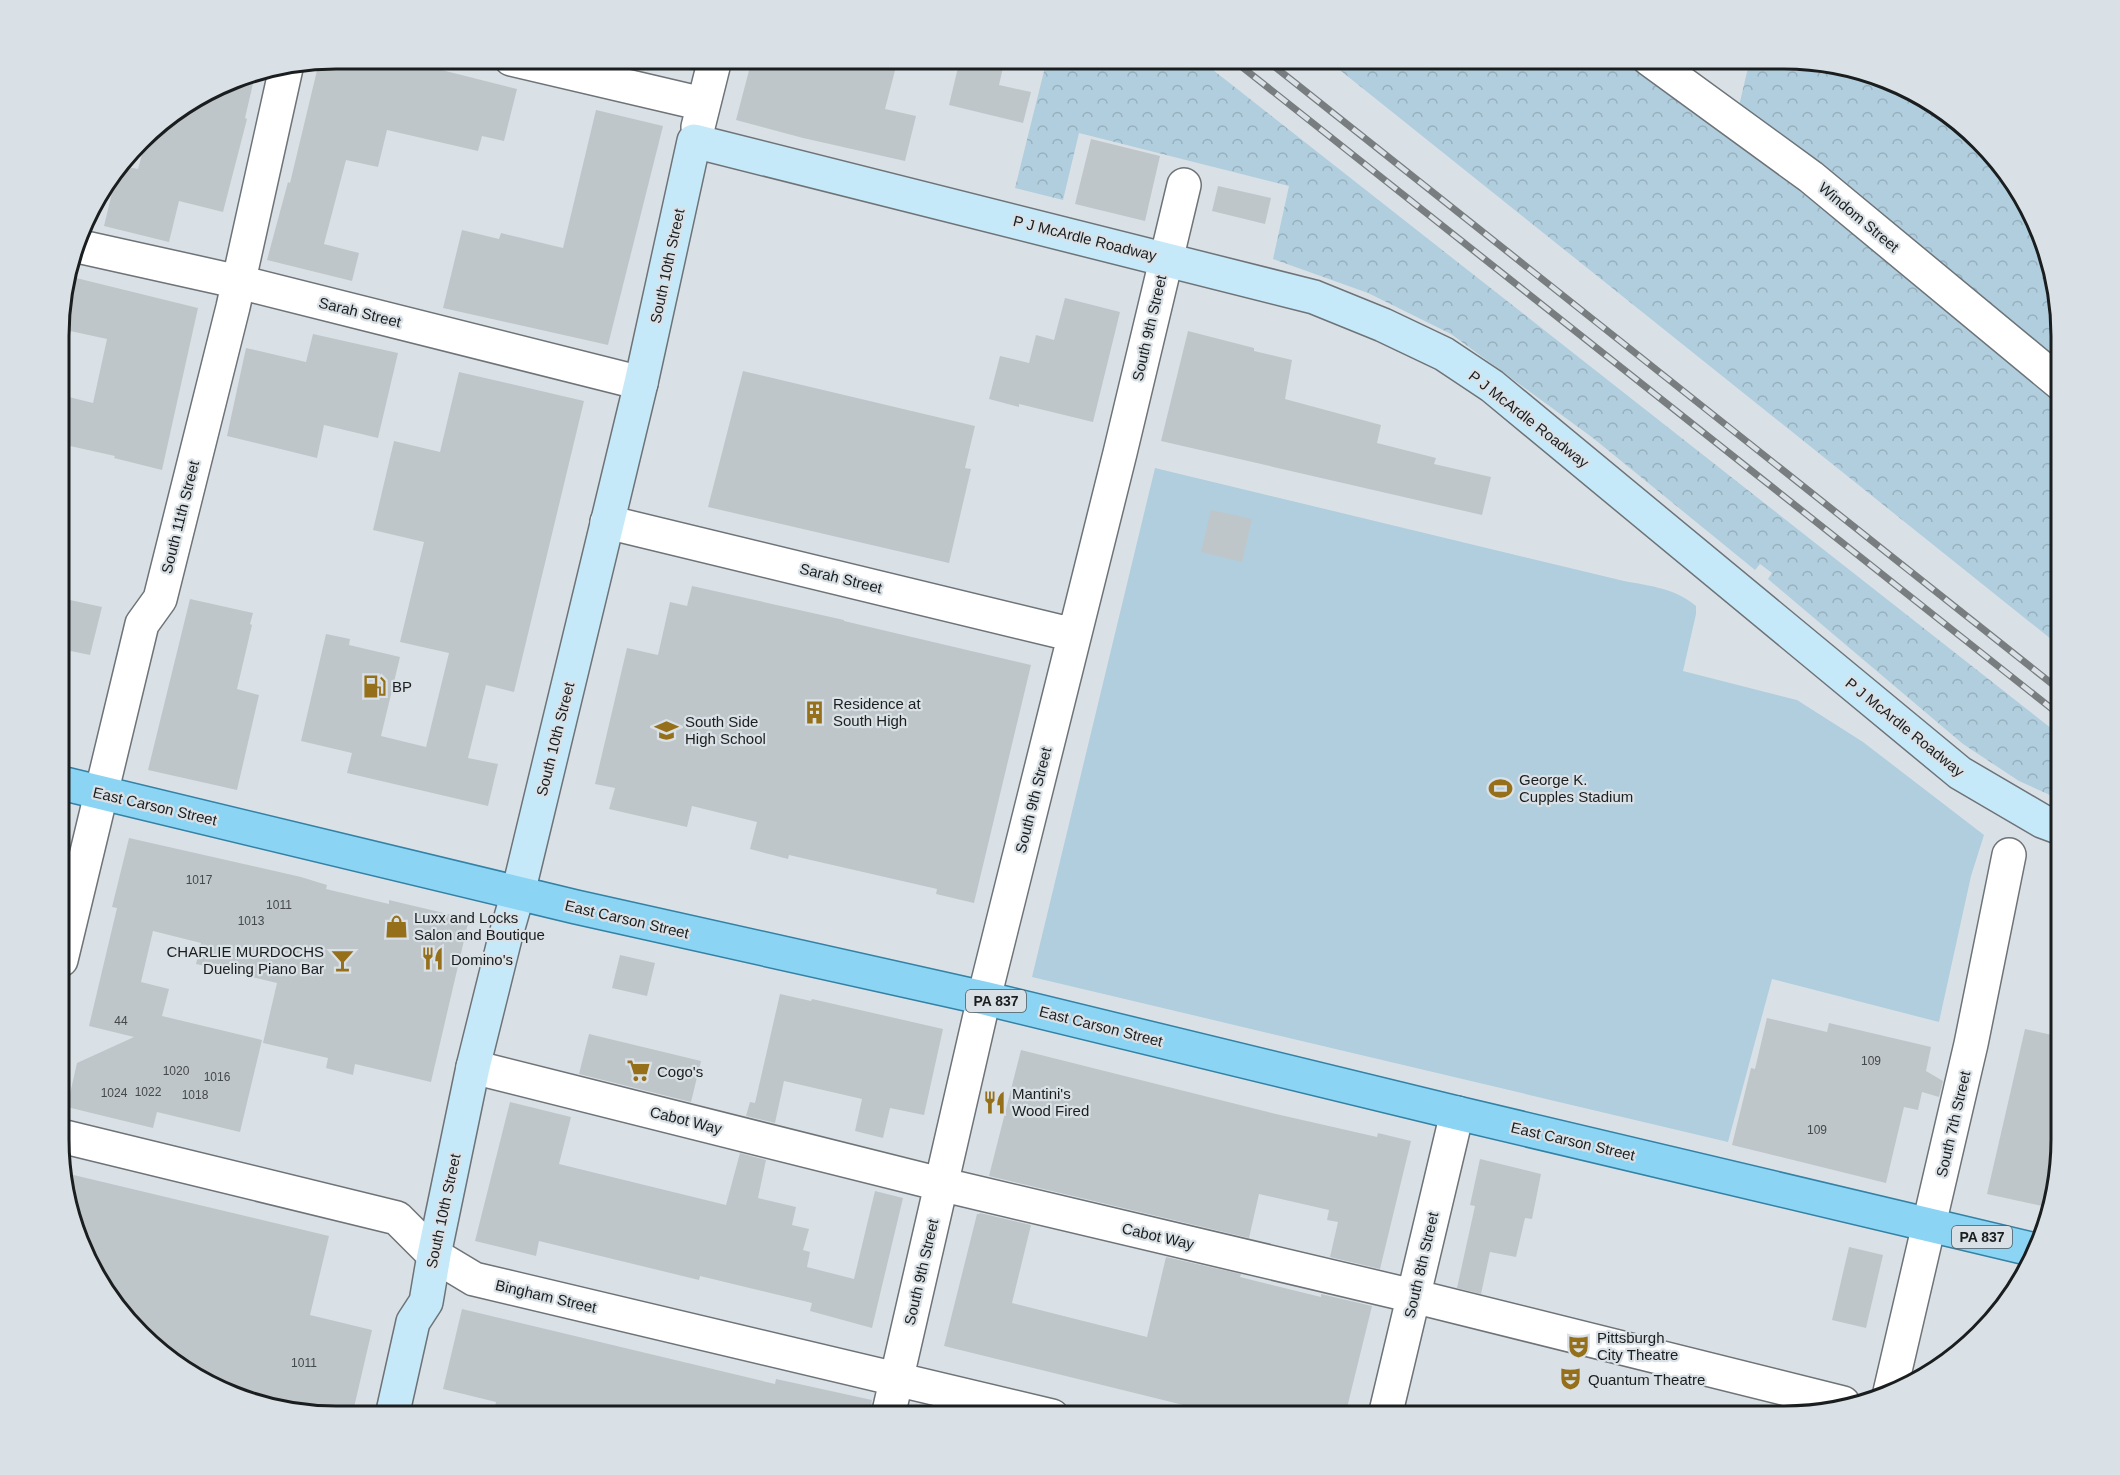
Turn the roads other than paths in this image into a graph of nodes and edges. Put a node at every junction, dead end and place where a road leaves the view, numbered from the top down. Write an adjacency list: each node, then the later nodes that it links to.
1 (557, 69): 5 (street)
2 (712, 69): 5 (street, South 10th Street)
3 (1663, 69): 11 (street, Windom Street)
4 (285, 74): 10 (street, South 11th Street)
5 (703, 104): 6 (street, South 10th Street)
6 (694, 141): 9 (main road, P J McArdle Roadway); 12 (main road, South 10th Street)
7 (1184, 184): 9 (street, South 9th Street)
8 (84, 248): 10 (street, Sarah Street)
9 (1165, 258): 14 (street, South 9th Street); 17 (main road, P J McArdle Roadway)
10 (239, 282): 12 (street, Sarah Street); 16 (street, South 11th Street)
11 (2051, 376)
12 (641, 383): 13 (main road, South 10th Street)
13 (607, 522): 14 (street, Sarah Street); 19 (main road, South 10th Street)
14 (1074, 634): 21 (street, South 9th Street)
15 (69, 785): 16 (main road, East Carson Street / PA 837)
16 (100, 793): 19 (main road, East Carson Street / PA 837); 20 (street, South 11th Street)
17 (2051, 824)
18 (2008, 855): 26 (street, South 7th Street)
19 (518, 893): 21 (main road, East Carson Street / PA 837); 22 (main road, South 10th Street)
20 (69, 926)
21 (984, 998): 23 (main road, East Carson Street / PA 837); 25 (street, South 9th Street)
22 (473, 1067): 25 (street, Cabot Way); 28 (main road, South 10th Street)
23 (1457, 1113): 26 (main road, East Carson Street / PA 837); 29 (street, South 8th Street)
24 (69, 1138): 28 (street, Bingham Street)
25 (940, 1184): 29 (street, Cabot Way); 30 (street, South 9th Street)
26 (1929, 1224): 27 (main road, East Carson Street / PA 837); 31 (street, South 7th Street)
27 (2027, 1248)
28 (434, 1255): 30 (street, Bingham Street); 33 (main road, South 10th Street)
29 (1413, 1296): 32 (street, Cabot Way); 36 (street, South 8th Street)
30 (897, 1379): 34 (street, South 9th Street); 35 (street, Bingham Street)
31 (1892, 1383)
32 (1835, 1401)
33 (394, 1406)
34 (890, 1406)
35 (1010, 1406)
36 (1387, 1406)

